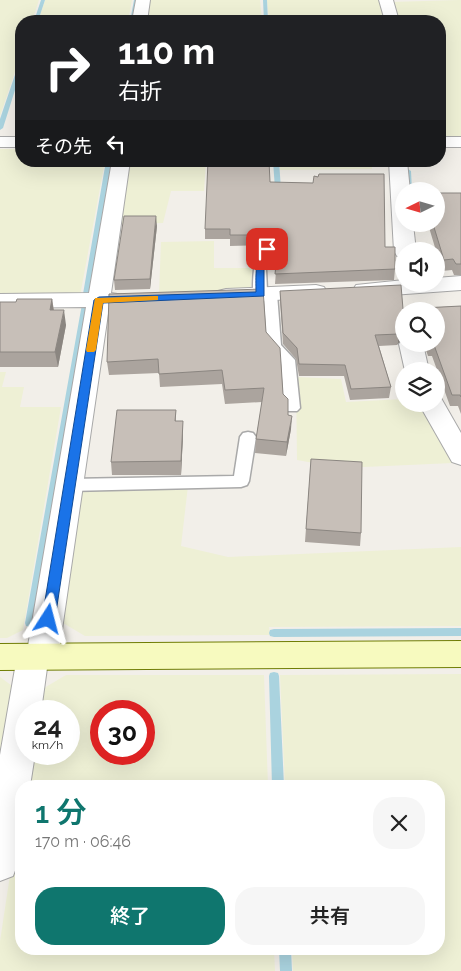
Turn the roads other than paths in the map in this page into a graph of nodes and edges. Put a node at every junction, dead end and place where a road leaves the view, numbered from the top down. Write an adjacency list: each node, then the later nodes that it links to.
1 (143, 0): 3 (street)
2 (386, 0): 4 (street)
3 (141, 15)
4 (390, 15)
5 (0, 142): 6 (street)
6 (15, 142)
7 (446, 142): 8 (street)
8 (461, 142)
9 (120, 167): 19 (street)
10 (398, 167): 11 (street)
11 (404, 242)
12 (267, 249): 16 (lane)
13 (461, 283): 14 (street)
14 (445, 284)
15 (395, 287): 16 (street)
16 (265, 294): 17 (street); 21 (lane)
17 (203, 296)
18 (137, 299): 19 (street)
19 (99, 300): 20 (street); 25 (street)
20 (0, 301)
21 (292, 408)
22 (436, 412): 24 (street)
23 (248, 437): 25 (lane)
24 (461, 456)
25 (70, 485): 27 (street)
26 (461, 654): 27 (street)
27 (25, 657): 28 (street)
28 (0, 862)

